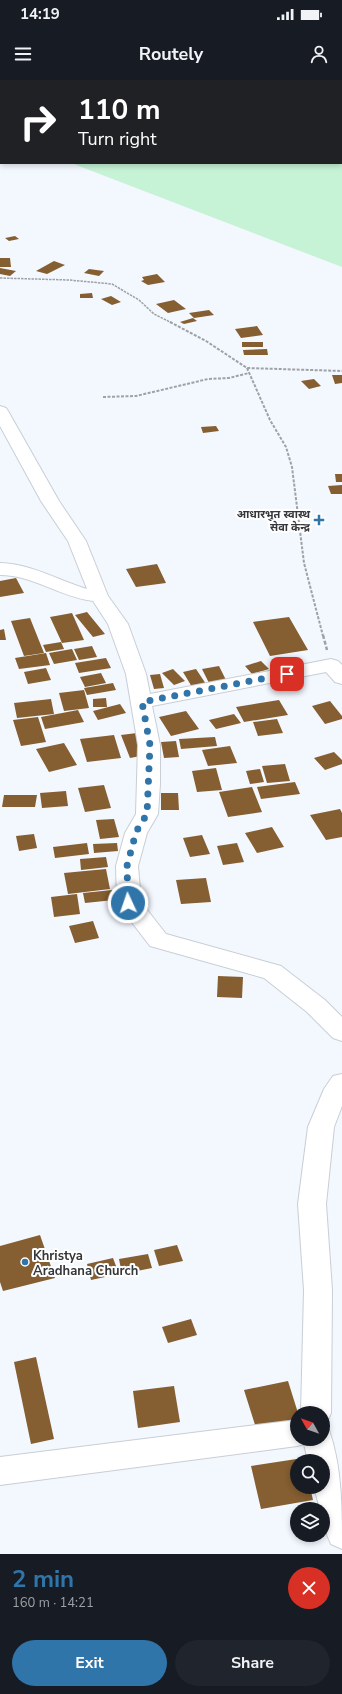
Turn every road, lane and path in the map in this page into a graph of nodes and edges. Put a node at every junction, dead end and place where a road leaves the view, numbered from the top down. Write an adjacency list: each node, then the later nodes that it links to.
1 (0, 278): 2 (path)
2 (247, 368): 3 (path); 4 (path)
3 (342, 371)
4 (249, 373): 5 (path); 9 (path)
5 (103, 397)
6 (0, 411): 8 (street)
7 (0, 569): 8 (street)
8 (99, 596): 10 (street)
9 (336, 672): 10 (street)
10 (142, 702): 11 (street)
11 (342, 1032)
12 (342, 1083): 13 (street)
13 (316, 1406)
14 (290, 1434): 16 (street)
15 (320, 1446): 17 (street)
16 (0, 1471)
17 (342, 1534)

